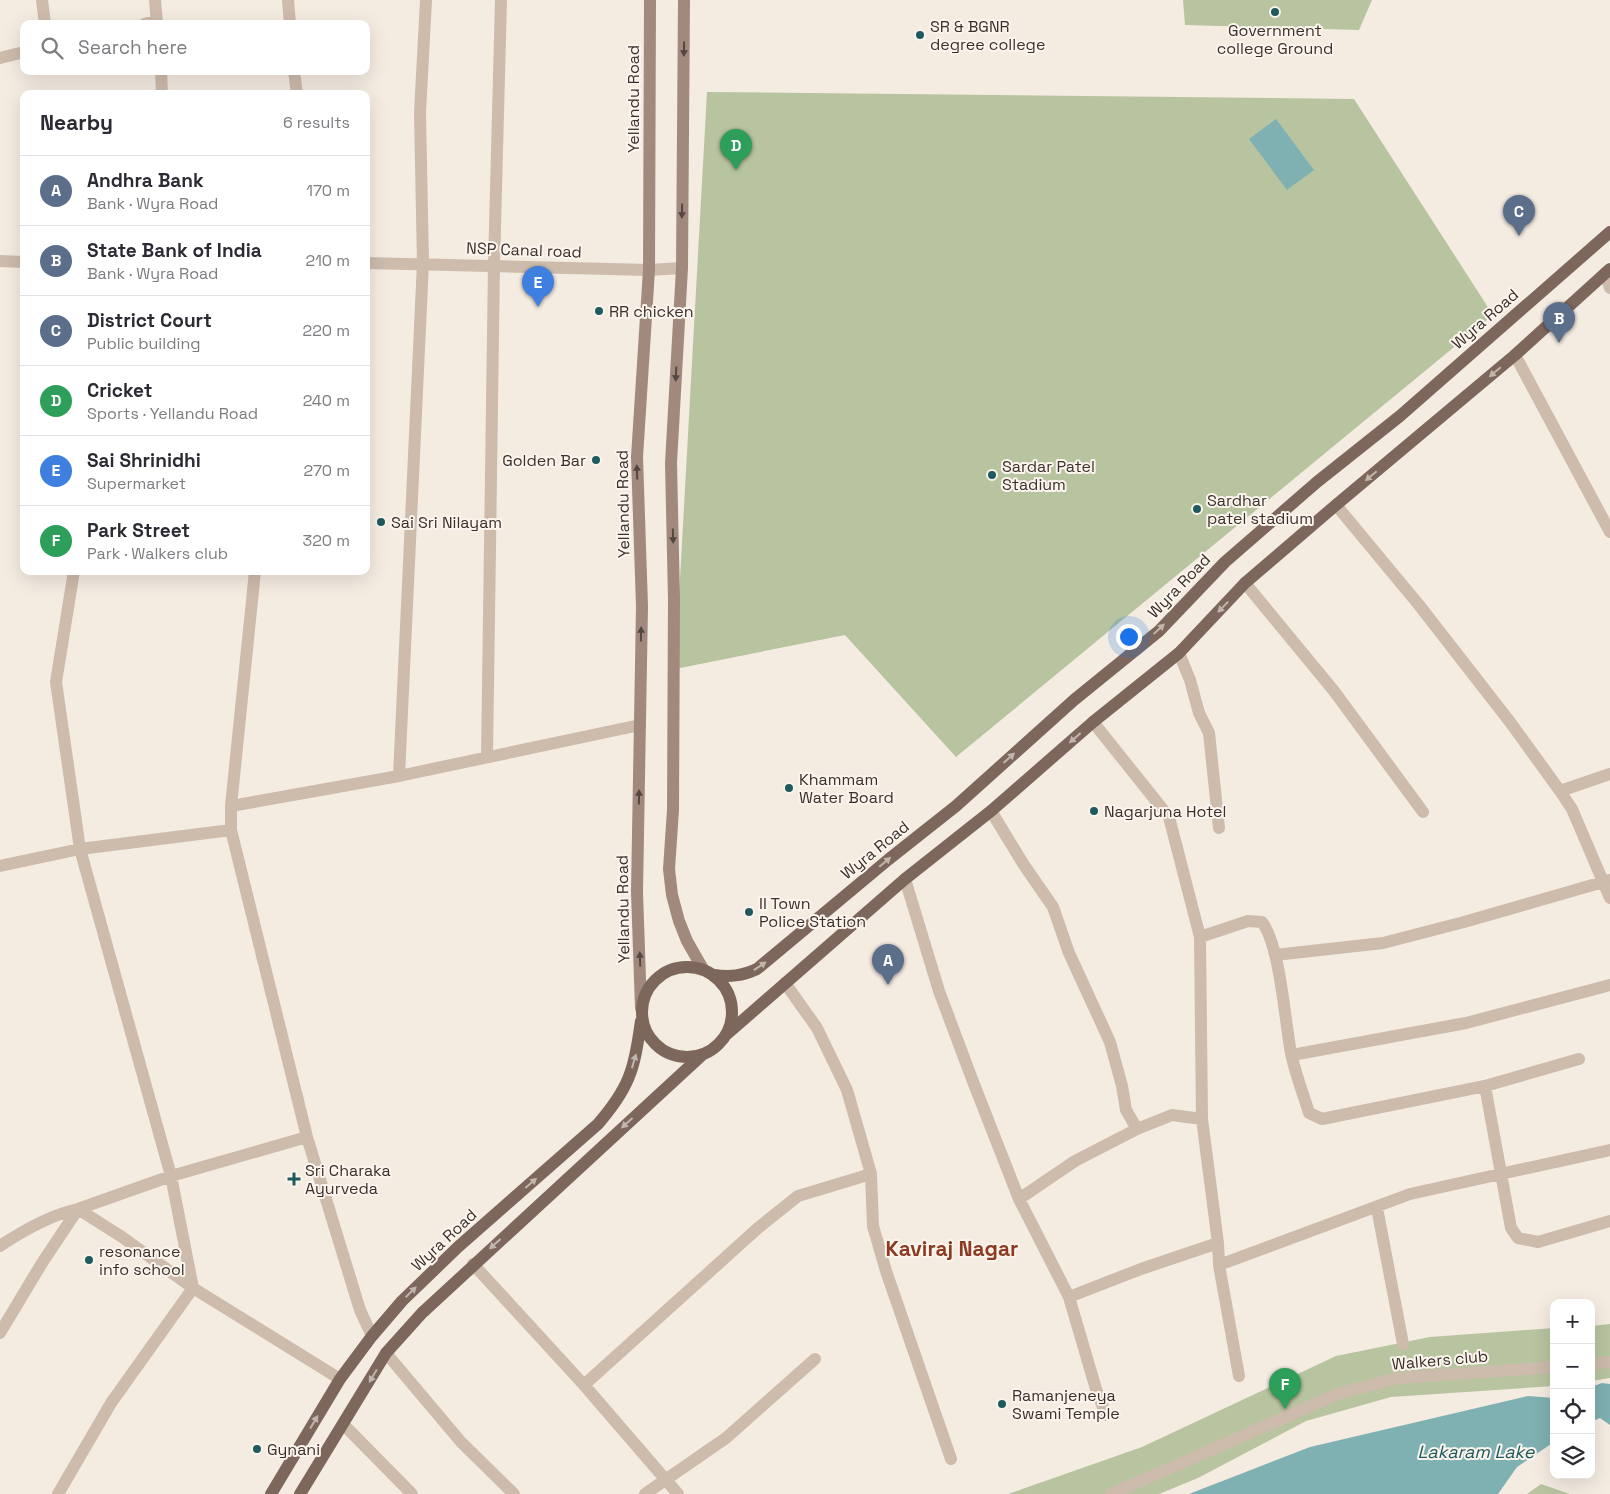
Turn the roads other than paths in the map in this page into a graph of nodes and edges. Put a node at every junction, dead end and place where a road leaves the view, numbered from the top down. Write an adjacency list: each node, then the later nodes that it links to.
1 (42, 0): 8 (street)
2 (155, 0): 9 (street)
3 (288, 0): 10 (street)
4 (426, 0): 21 (street)
5 (502, 0): 22 (street)
6 (650, 0): 24 (main road, Yellandu Road)
7 (684, 0): 23 (main road, one-way to 23)
8 (44, 20)
9 (152, 20)
10 (290, 20)
11 (20, 53): 12 (street)
12 (0, 58)
13 (160, 75): 15 (street)
14 (294, 75): 16 (street)
15 (162, 90)
16 (296, 90)
17 (1610, 232): 52 (main road, Wyra Road, one-way to 17)
18 (0, 261): 19 (street)
19 (20, 262)
20 (370, 263): 21 (street, NSP Canal road)
21 (423, 263): 22 (street, NSP Canal road); 38 (street)
22 (494, 265): 24 (street, NSP Canal road); 36 (street)
23 (682, 268): 24 (street, NSP Canal road); 52 (main road, one-way to 52)
24 (649, 270): 35 (main road, Yellandu Road, one-way to 24)
25 (1608, 271): 26 (street); 27 (main road)
26 (1610, 288)
27 (1515, 355): 28 (main road, one-way to 28); 29 (street)
28 (1336, 505): 32 (main road); 39 (street)
29 (1610, 532)
30 (73, 575): 45 (street)
31 (255, 575): 40 (street)
32 (1245, 583): 33 (main road, one-way to 33); 42 (street)
33 (1179, 653): 34 (main road); 43 (street)
34 (1093, 722): 41 (main road, one-way to 41); 50 (street)
35 (640, 725): 36 (street); 55 (main road, Yellandu Road, one-way to 35)
36 (487, 756): 38 (street)
37 (1610, 774): 39 (street)
38 (399, 776): 40 (street)
39 (1560, 791): 48 (street)
40 (231, 806): 44 (street)
41 (991, 811): 47 (main road); 63 (street)
42 (1423, 812)
43 (1219, 828)
44 (231, 830): 45 (street); 64 (street)
45 (80, 849): 46 (street); 68 (street)
46 (0, 866)
47 (905, 879): 53 (main road); 69 (street)
48 (1607, 881): 49 (street); 51 (street)
49 (1610, 898)
50 (1200, 937): 51 (street); 62 (street)
51 (1275, 955): 59 (street)
52 (708, 972): 55 (main road, Wyra Road); 57 (main road)
53 (785, 983): 57 (main road); 66 (street)
54 (1610, 985): 59 (street)
55 (641, 1008): 56 (main road, Wyra Road)
56 (642, 1021): 58 (main road, Wyra Road); 80 (main road, Wyra Road, one-way to 56)
57 (726, 1034): 58 (main road)
58 (702, 1055): 75 (main road, one-way to 75)
59 (1292, 1055): 61 (street)
60 (1580, 1059): 61 (street)
61 (1485, 1086): 67 (street)
62 (1202, 1119): 63 (street); 73 (street)
63 (1136, 1129): 69 (street)
64 (307, 1137): 68 (street); 80 (street)
65 (1610, 1150): 67 (street)
66 (871, 1174): 89 (street); 92 (street)
67 (1501, 1174): 70 (street); 72 (street)
68 (171, 1176): 71 (street); 77 (street)
69 (1019, 1198): 78 (street)
70 (1377, 1208): 76 (street); 81 (street)
71 (78, 1209): 74 (street); 77 (street); 79 (street)
72 (1610, 1221)
73 (1218, 1243): 76 (street); 78 (street)
74 (0, 1246)
75 (473, 1264): 82 (main road); 89 (street)
76 (1219, 1265): 87 (street)
77 (193, 1288): 88 (street); 94 (street)
78 (1069, 1297): 90 (street)
79 (0, 1333)
80 (372, 1336): 88 (main road, Wyra Road)
81 (1403, 1344)
82 (386, 1354): 91 (main road, one-way to 91); 98 (street)
83 (815, 1359): 93 (street)
84 (1610, 1362): 85 (street)
85 (1595, 1364)
86 (1550, 1367): 101 (street, Walkers club)
87 (1239, 1376)
88 (340, 1379): 95 (main road, Wyra Road, one-way to 88)
89 (584, 1385): 93 (street)
90 (1106, 1415)
91 (343, 1424): 96 (main road); 97 (street)
92 (951, 1459)
93 (666, 1478): 99 (street); 100 (street)
94 (58, 1494)
95 (271, 1494)
96 (300, 1494)
97 (412, 1494)
98 (514, 1494)
99 (645, 1494)
100 (678, 1494)
101 (1111, 1494)

